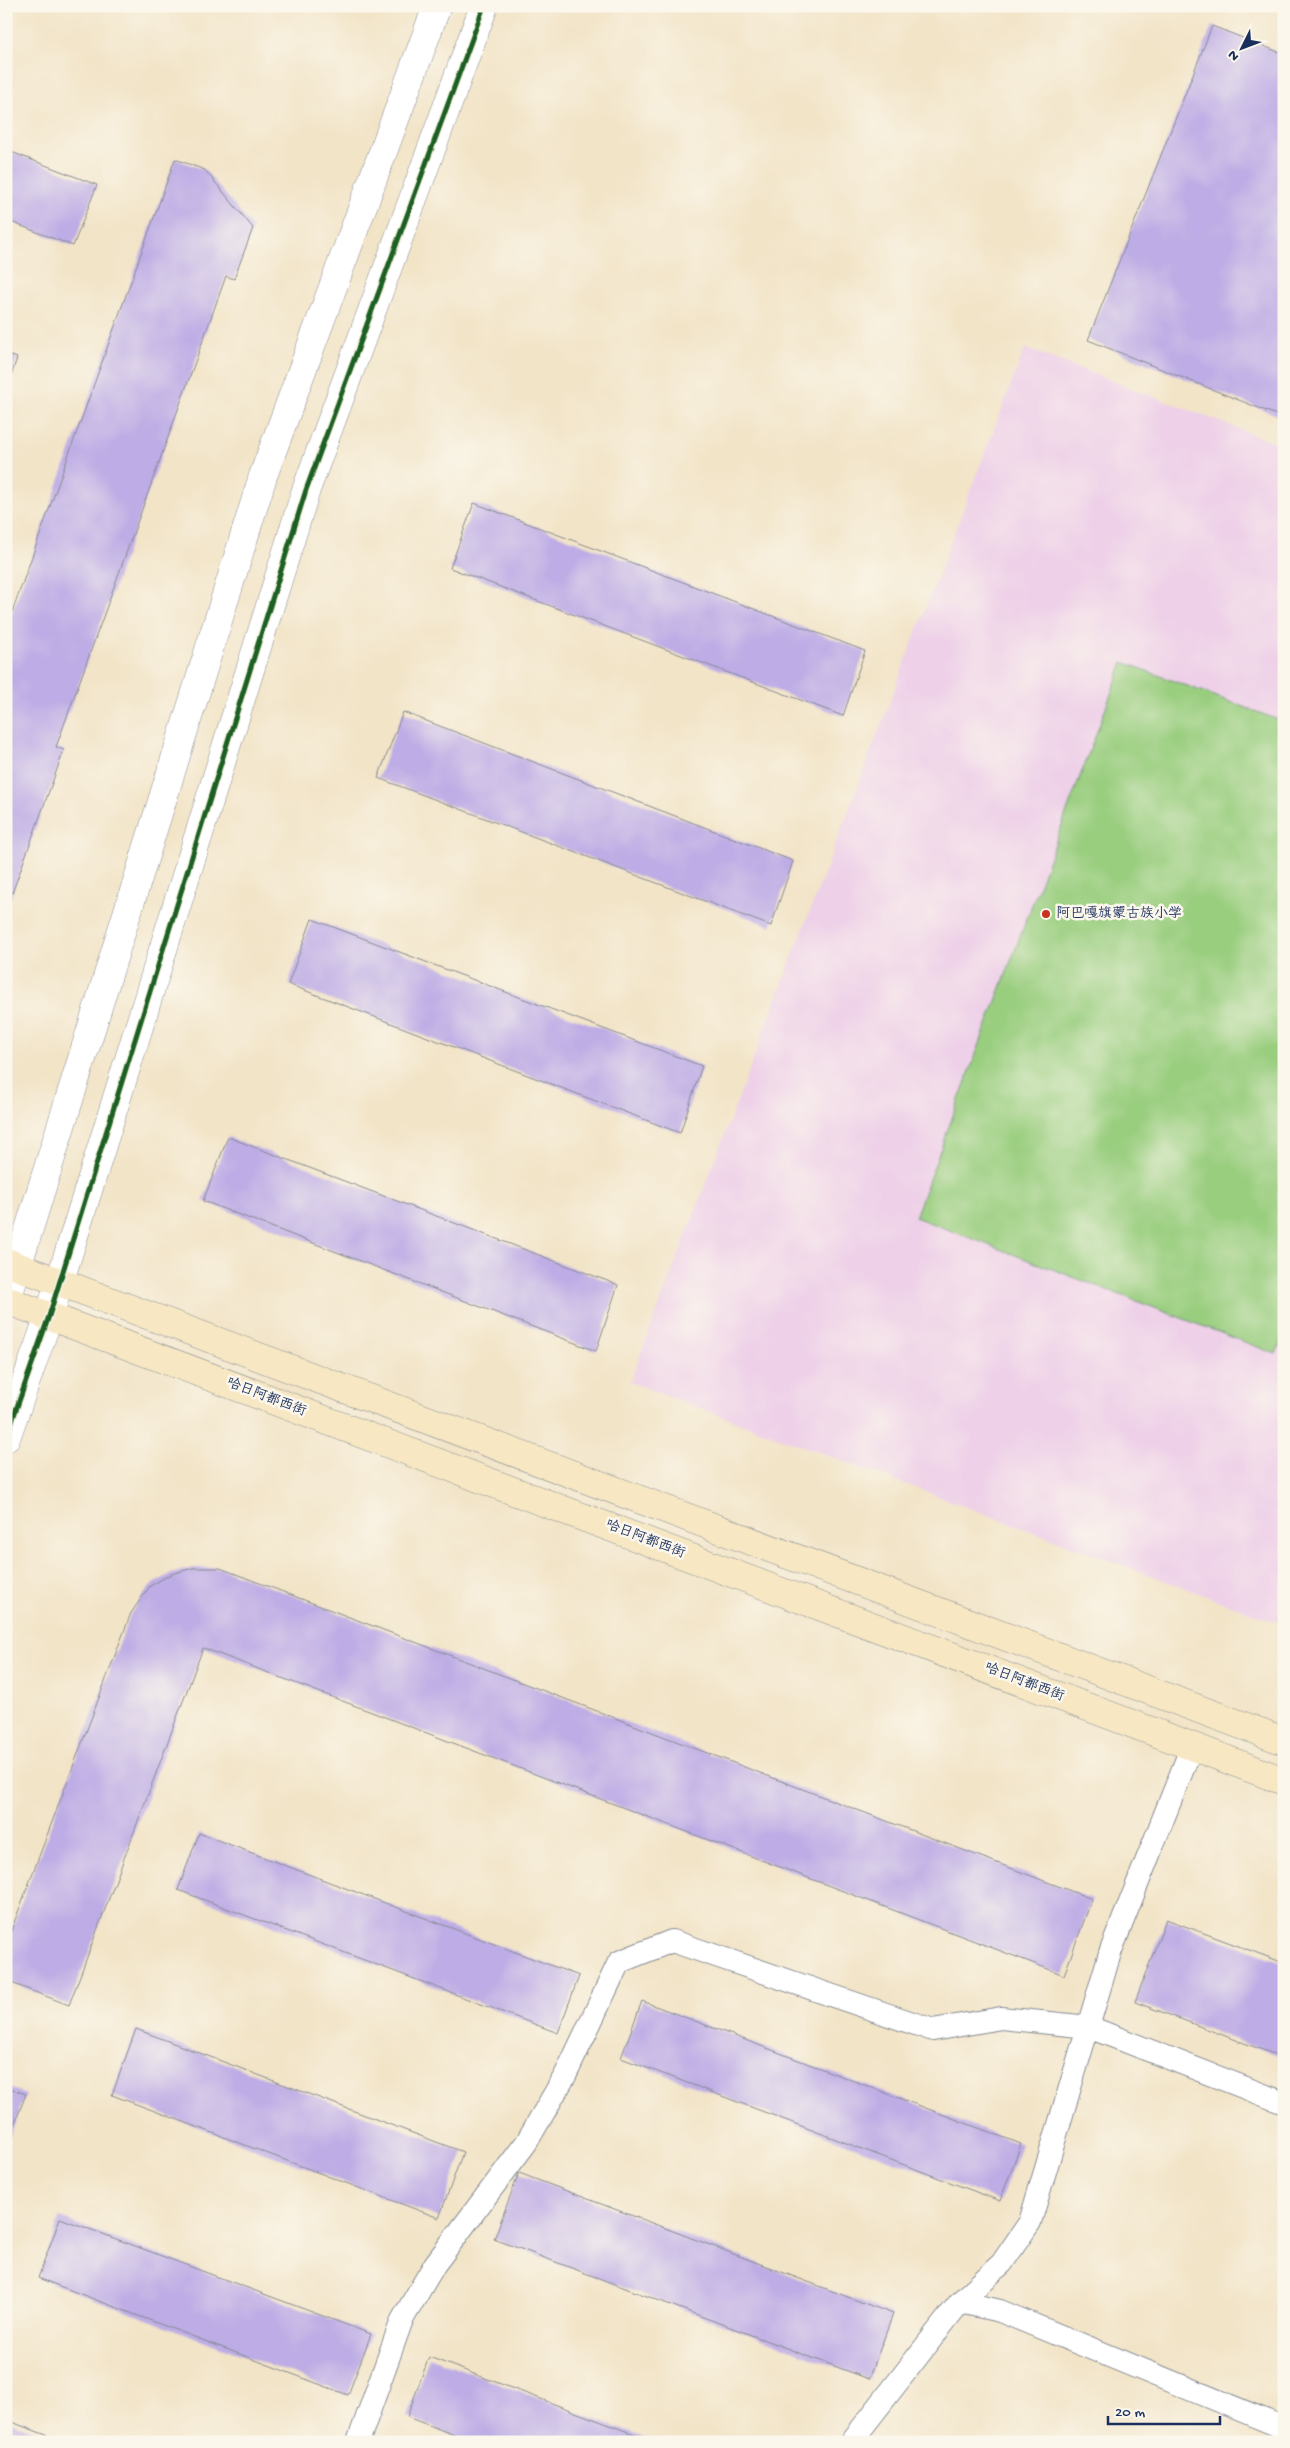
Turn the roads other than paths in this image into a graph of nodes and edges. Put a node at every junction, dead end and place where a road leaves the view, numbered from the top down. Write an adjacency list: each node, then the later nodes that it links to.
1 (437, 6): 3 (street)
2 (484, 6): 4 (street)
3 (12, 1264): 4 (main road); 5 (street)
4 (60, 1282): 6 (street); 8 (main road)
5 (7, 1301): 6 (main road, 哈日阿都西街)
6 (49, 1316): 7 (street); 9 (main road, 哈日阿都西街)
7 (6, 1438)
8 (1284, 1741)
9 (1192, 1746): 10 (main road, 哈日阿都西街); 11 (lane)
10 (1284, 1781)
11 (1089, 2027): 12 (lane); 13 (lane); 15 (lane)
12 (1284, 2103)
13 (960, 2302): 14 (lane); 16 (lane)
14 (1284, 2428)
15 (358, 2442)
16 (851, 2442)

